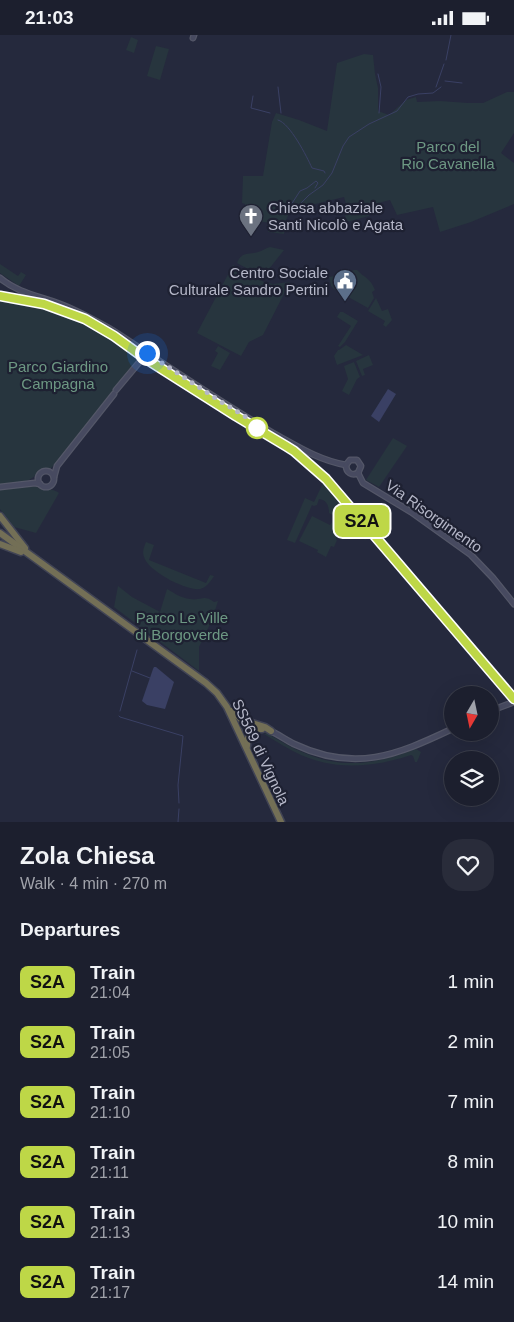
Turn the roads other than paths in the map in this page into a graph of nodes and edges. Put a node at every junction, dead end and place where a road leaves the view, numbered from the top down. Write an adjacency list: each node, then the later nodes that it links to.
1 (0, 278): 2 (main road)
2 (147, 353): 3 (main road); 4 (main road)
3 (346, 465): 6 (main road); 6 (main road)
4 (58, 466): 5 (main road); 8 (main road)
5 (47, 472): 7 (main road); 8 (main road)
6 (358, 473): 16 (main road, Via Risorgimento)
7 (39, 477): 9 (main road); 10 (main road)
8 (54, 477): 10 (main road)
9 (28, 484): 10 (main road); 11 (main road)
10 (40, 484)
11 (0, 487)
12 (0, 516): 15 (highway)
13 (0, 533): 15 (highway, SS569 di Vignola)
14 (0, 544): 15 (highway)
15 (34, 558): 18 (highway, SS569 di Vignola)
16 (514, 604)
17 (514, 702): 19 (main road)
18 (227, 707): 20 (highway); 22 (highway, SS569 di Vignola)
19 (499, 708)
20 (271, 731): 21 (main road); 22 (highway)
21 (444, 733)
22 (249, 755): 23 (highway, SS569 di Vignola)
23 (281, 822)

